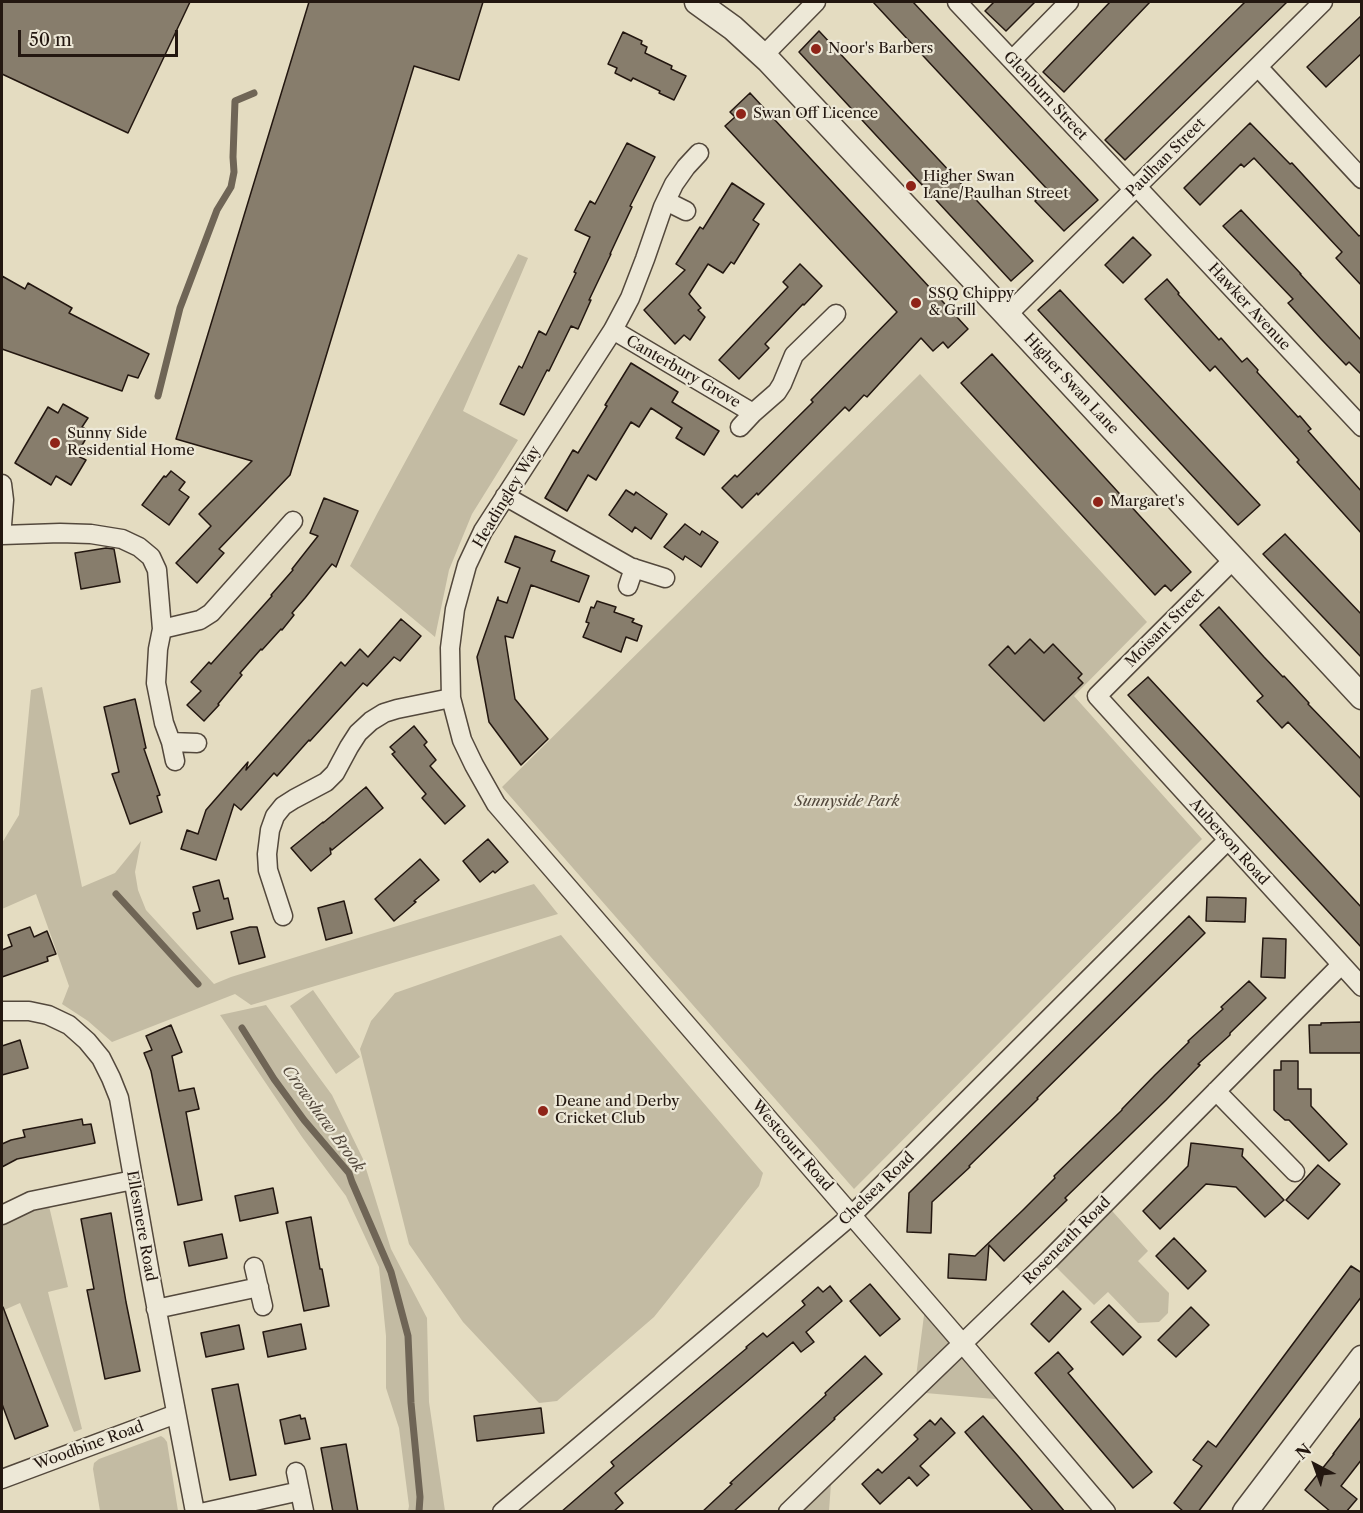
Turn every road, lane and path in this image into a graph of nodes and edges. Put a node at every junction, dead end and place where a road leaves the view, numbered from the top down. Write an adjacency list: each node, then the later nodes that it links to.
1 (697, 2): 6 (street, Higher Swan Lane)
2 (816, 2): 6 (street)
3 (957, 2): 7 (street, Glenburn Street)
4 (1069, 2): 7 (street)
5 (1323, 2): 8 (street, Paulhan Street)
6 (764, 56): 15 (street, Higher Swan Lane)
7 (1012, 60): 11 (street, Glenburn Street)
8 (1258, 67): 10 (street); 11 (street, Paulhan Street)
9 (699, 153): 12 (street, Headingley Way)
10 (1362, 179)
11 (1135, 188): 15 (street, Paulhan Street); 18 (street, Hawker Avenue)
12 (666, 201): 13 (street); 16 (street, Headingley Way)
13 (686, 211)
14 (836, 314): 17 (street, Canterbury Grove)
15 (1007, 315): 25 (street, Higher Swan Lane)
16 (613, 330): 17 (street, Canterbury Grove); 21 (street, Headingley Way)
17 (753, 413): 19 (street, Canterbury Grove)
18 (1362, 427)
19 (740, 428)
20 (2, 483): 23 (street)
21 (505, 496): 26 (street); 32 (street, Headingley Way)
22 (293, 521): 29 (street)
23 (2, 525)
24 (2, 535): 29 (street)
25 (1233, 560): 30 (street, Moisant Street); 31 (street, Higher Swan Lane)
26 (634, 568): 27 (street); 28 (street)
27 (665, 578)
28 (628, 586)
29 (162, 629): 33 (street)
30 (1096, 696): 36 (street, Auberson Road)
31 (1362, 697)
32 (451, 698): 37 (street, Headingley Way); 38 (street)
33 (171, 742): 34 (street); 35 (street)
34 (197, 743)
35 (175, 761)
36 (1228, 840): 39 (street, Auberson Road); 46 (street, Chelsea Road)
37 (571, 892): 46 (street, Westcourt Road)
38 (283, 916)
39 (1341, 965): 40 (street, Auberson Road); 42 (street, Roseneath Road)
40 (1362, 987)
41 (2, 1011): 44 (street, Ellesmere Road)
42 (1216, 1091): 43 (street); 51 (street, Roseneath Road)
43 (1295, 1172)
44 (134, 1180): 45 (street); 50 (street, Ellesmere Road)
45 (2, 1215)
46 (852, 1215): 51 (street, Westcourt Road); 60 (street, Chelsea Road)
47 (254, 1267): 48 (street)
48 (259, 1287): 49 (street); 50 (street)
49 (263, 1306)
50 (156, 1309): 53 (street, Ellesmere Road)
51 (963, 1344): 61 (street, Roseneath Road); 62 (street, Westcourt Road)
52 (1362, 1358): 63 (street)
53 (176, 1414): 55 (street, Woodbine Road); 58 (street, Ellesmere Road)
54 (296, 1472): 56 (street)
55 (2, 1479)
56 (300, 1491): 57 (street); 59 (street)
57 (304, 1511)
58 (195, 1512)
59 (205, 1512)
60 (502, 1512)
61 (788, 1512)
62 (1106, 1512)
63 (1245, 1512)

